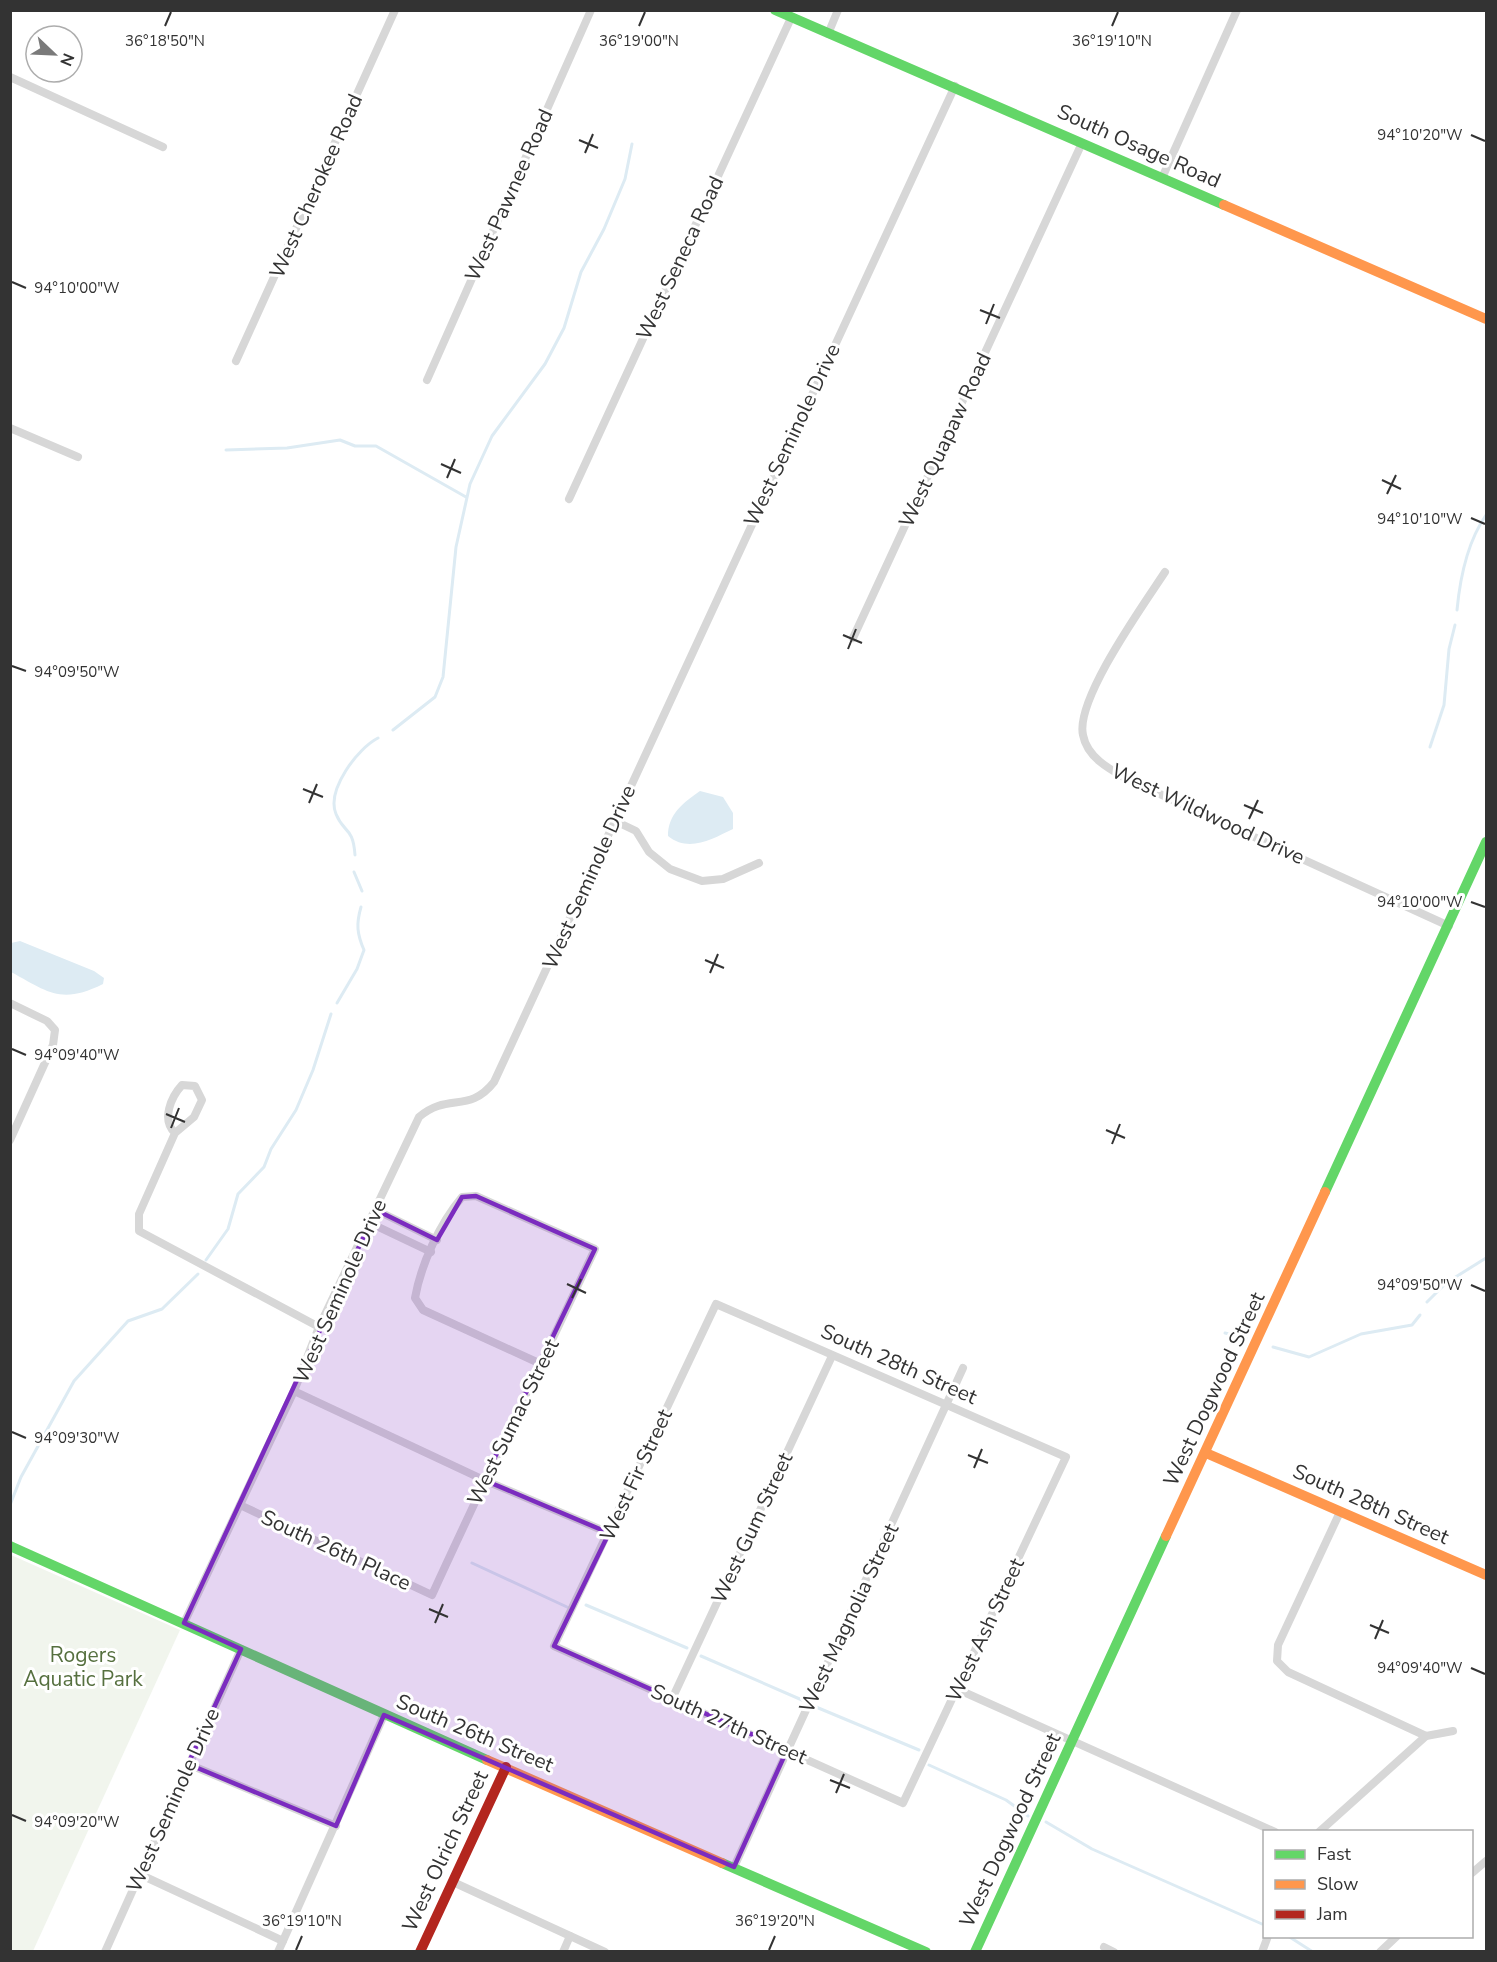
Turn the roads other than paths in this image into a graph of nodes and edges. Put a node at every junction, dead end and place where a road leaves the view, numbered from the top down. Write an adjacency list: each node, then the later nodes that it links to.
1 (395, 10): 14 (street, West Cherokee Road)
2 (591, 10): 15 (street, West Pawnee Road)
3 (775, 10): 6 (street, South Osage Road)
4 (838, 10): 7 (street)
5 (1237, 10): 12 (street)
6 (791, 18): 7 (street, South Osage Road); 18 (street, West Seneca Road)
7 (828, 34): 9 (street, South Osage Road)
8 (10, 77): 11 (street)
9 (955, 87): 10 (street, South Osage Road); 21 (street, West Seminole Drive)
10 (1082, 143): 12 (street, South Osage Road); 20 (street, West Quapaw Road)
11 (163, 147)
12 (1162, 178): 13 (street, South Osage Road)
13 (1486, 319)
14 (236, 361)
15 (427, 380)
16 (10, 428): 17 (street)
17 (78, 457)
18 (569, 499)
19 (1165, 573): 24 (street, West Wildwood Drive)
20 (853, 638)
21 (613, 820): 23 (street); 28 (street, West Seminole Drive)
22 (1486, 842): 24 (street, West Dogwood Street)
23 (759, 863)
24 (1449, 926): 39 (street, West Dogwood Street)
25 (10, 1003): 27 (street)
26 (175, 1133): 26 (street); 33 (street)
27 (10, 1140)
28 (376, 1210): 29 (street, West Seminole Drive); 30 (street)
29 (370, 1223): 31 (street); 33 (street, West Seminole Drive)
30 (437, 1239): 31 (street); 35 (street, West Sumac Street)
31 (431, 1252): 35 (street)
32 (716, 1304): 34 (street, South 28th Street); 44 (street, West Fir Street)
33 (320, 1327): 37 (street, West Seminole Drive)
34 (832, 1356): 38 (street, South 28th Street); 52 (street, West Gum Street)
35 (541, 1364): 41 (street, West Sumac Street)
36 (963, 1368): 38 (street, West Magnolia Street)
37 (294, 1391): 41 (street); 42 (street, West Seminole Drive)
38 (947, 1407): 40 (street, South 28th Street); 57 (street, West Magnolia Street)
39 (1206, 1453): 43 (street, South 28th Street); 56 (street, West Dogwood Street)
40 (1066, 1457): 51 (street, West Ash Street)
41 (484, 1480): 44 (street); 47 (street, West Sumac Street)
42 (240, 1505): 47 (street, South 26th Place); 48 (street, West Seminole Drive)
43 (1340, 1512): 46 (street, South 28th Street); 55 (street)
44 (609, 1533): 49 (street, West Fir Street)
45 (10, 1546): 48 (street, South 26th Street)
46 (1486, 1575)
47 (432, 1595)
48 (184, 1623): 50 (street, South 26th Street)
49 (554, 1646): 52 (street, South 27th Street)
50 (241, 1649): 53 (street, South 26th Street); 58 (street, West Seminole Drive)
51 (957, 1689): 56 (street); 60 (street, West Ash Street)
52 (672, 1699): 57 (street, South 27th Street)
53 (384, 1715): 59 (street, South 26th Street); 61 (street)
54 (1453, 1731): 55 (street)
55 (1426, 1736): 63 (street)
56 (1074, 1742): 62 (street); 79 (street, West Dogwood Street)
57 (787, 1750): 60 (street, South 27th Street); 65 (street, West Magnolia Street)
58 (188, 1764): 61 (street); 67 (street, West Seminole Drive)
59 (506, 1767): 65 (street, South 26th Street); 68 (street, West Olrich Street)
60 (903, 1803)
61 (336, 1826): 71 (street)
62 (1271, 1830)
63 (1321, 1830)
64 (1486, 1861): 66 (street)
65 (734, 1867): 78 (street, South 26th Street)
66 (1473, 1873)
67 (139, 1874): 71 (street); 73 (street, West Seminole Drive)
68 (453, 1882): 69 (street); 75 (street, West Olrich Street)
69 (570, 1936): 76 (street); 77 (street)
70 (1395, 1938): 81 (street)
71 (283, 1941): 74 (street)
72 (1104, 1947): 80 (street)
73 (105, 1952)
74 (278, 1952)
75 (420, 1952)
76 (562, 1952)
77 (605, 1952)
78 (926, 1952)
79 (975, 1952)
80 (1114, 1952)
81 (1380, 1952)

